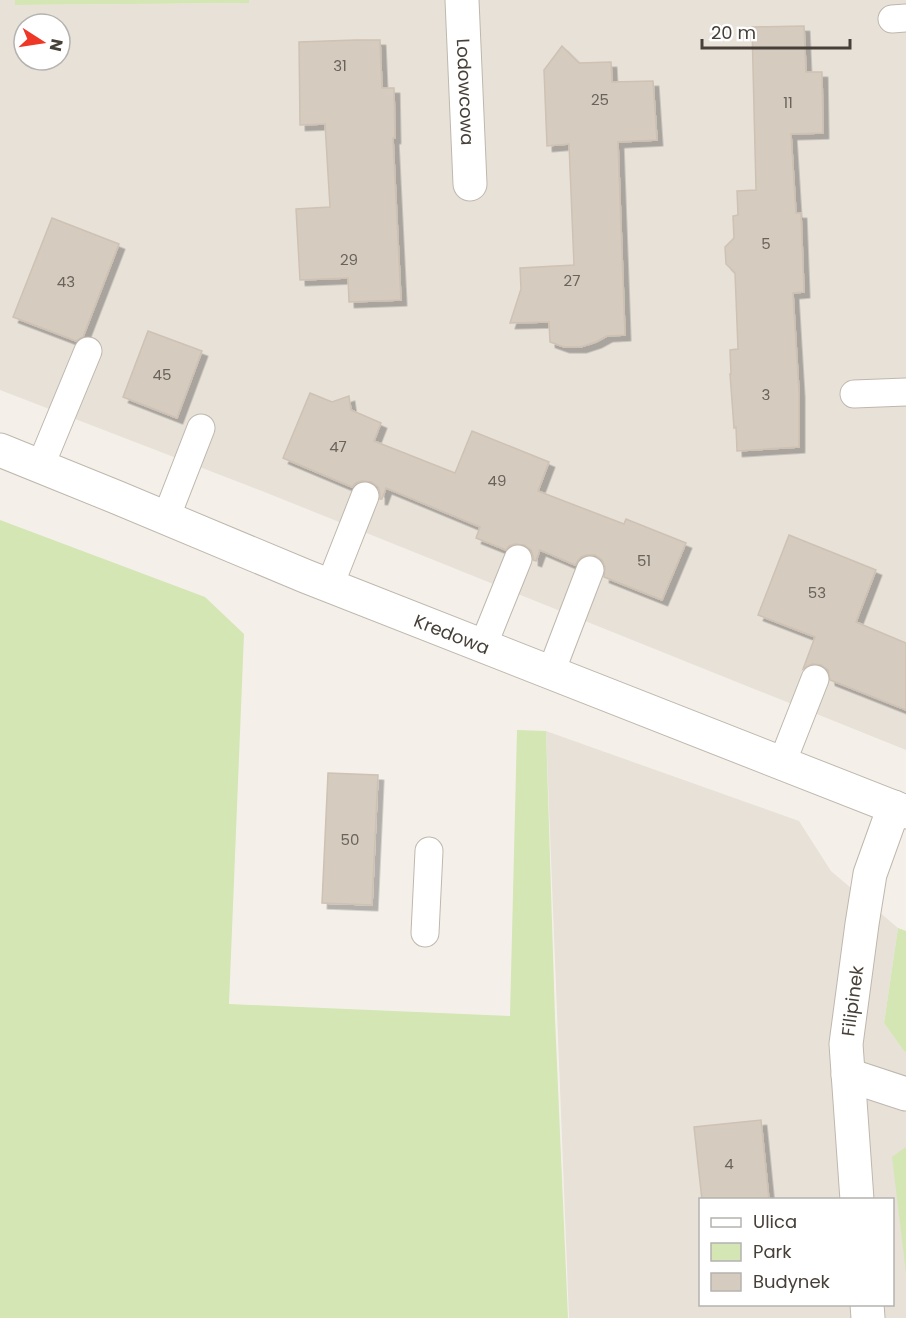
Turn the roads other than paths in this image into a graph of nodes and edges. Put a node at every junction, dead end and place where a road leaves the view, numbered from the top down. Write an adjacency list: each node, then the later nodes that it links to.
1 (462, 0): 2 (street, Lodowcowa)
2 (470, 184)
3 (88, 351): 8 (lane)
4 (906, 392): 5 (lane)
5 (854, 394)
6 (201, 428): 10 (lane)
7 (0, 450): 8 (street, Kredowa)
8 (40, 467): 10 (street, Kredowa)
9 (365, 496): 13 (lane)
10 (166, 518): 13 (street, Kredowa)
11 (518, 559): 14 (lane)
12 (590, 570): 15 (lane)
13 (330, 585): 14 (street, Kredowa)
14 (483, 645): 15 (street, Kredowa)
15 (551, 672): 17 (street, Kredowa)
16 (815, 679): 17 (lane)
17 (782, 763): 18 (street, Kredowa)
18 (900, 809): 21 (street, Filipinek)
19 (429, 851): 20 (lane)
20 (425, 933)
21 (848, 1075): 22 (street); 23 (street, Filipinek)
22 (906, 1094)
23 (857, 1198)

